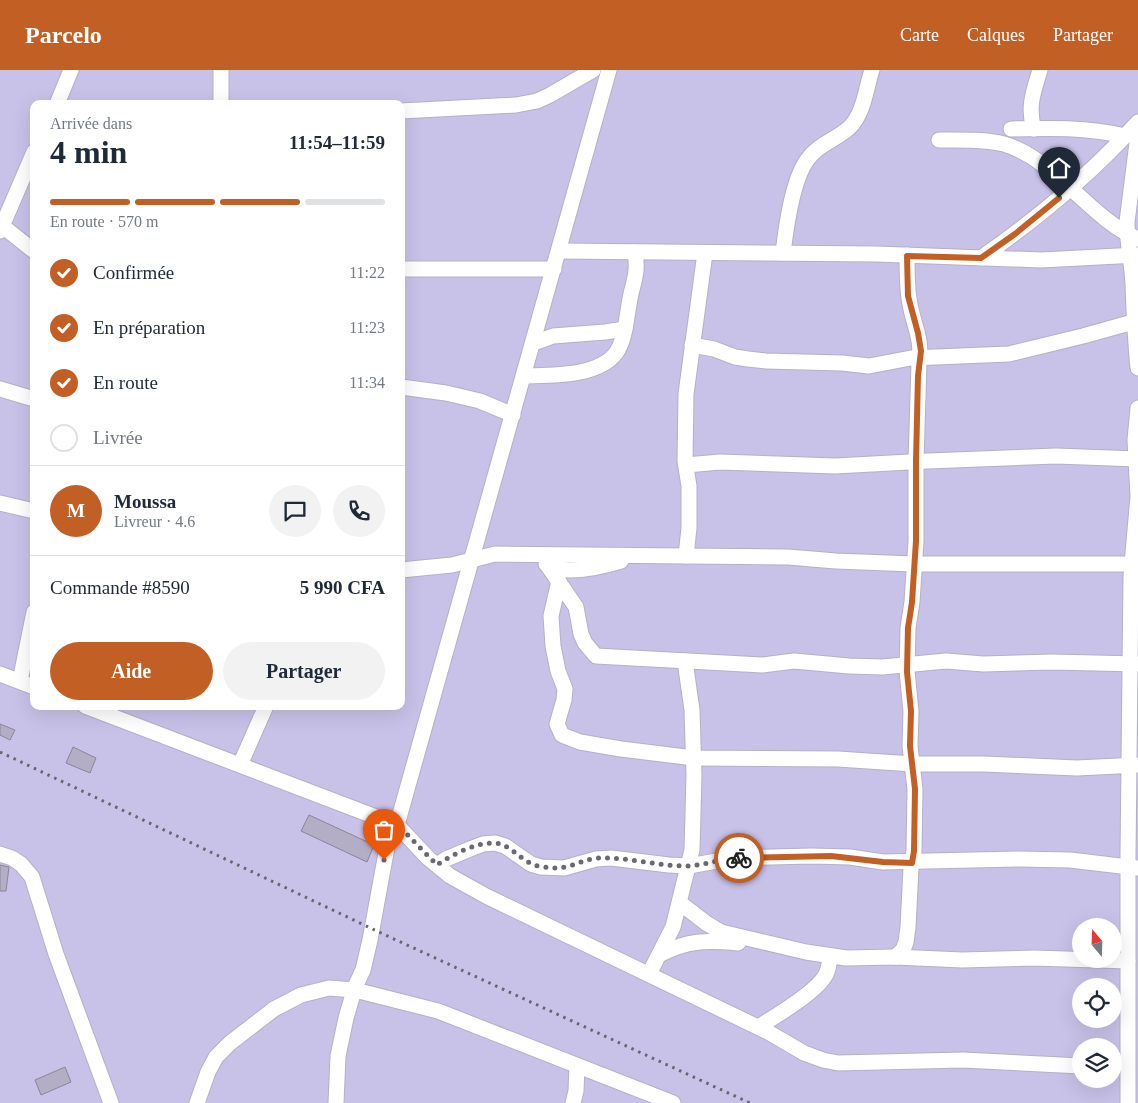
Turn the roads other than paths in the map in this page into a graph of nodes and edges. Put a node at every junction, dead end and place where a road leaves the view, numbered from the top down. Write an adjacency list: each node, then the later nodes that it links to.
1 (71, 70): 7 (street)
2 (221, 70): 8 (street)
3 (593, 70): 9 (street)
4 (610, 70): 21 (street)
5 (872, 70): 24 (street)
6 (1040, 70): 12 (street)
7 (59, 100)
8 (221, 100)
9 (405, 111)
10 (1138, 122): 13 (street)
11 (1011, 129): 12 (street)
12 (1034, 129): 13 (street)
13 (1132, 136): 16 (street); 17 (street)
14 (939, 140): 16 (street)
15 (30, 161): 18 (street)
16 (1069, 189): 19 (street); 27 (street)
17 (1133, 213): 19 (street)
18 (1, 227): 20 (street)
19 (1133, 237): 25 (street)
20 (30, 248)
21 (559, 251): 22 (street); 29 (street)
22 (635, 252): 23 (street); 31 (street)
23 (705, 253): 24 (street); 33 (street)
24 (782, 253): 26 (street)
25 (1134, 255): 27 (street); 30 (street)
26 (907, 256): 27 (street); 34 (street)
27 (981, 258)
28 (405, 269): 29 (street)
29 (554, 269): 32 (street)
30 (1134, 322): 34 (street); 35 (street)
31 (625, 328): 32 (street); 36 (street)
32 (534, 343): 36 (street)
33 (692, 345): 34 (street); 44 (street)
34 (920, 358): 43 (street)
35 (1138, 368)
36 (524, 376): 41 (street)
37 (405, 388): 41 (street)
38 (0, 389): 39 (street)
39 (30, 398)
40 (1138, 408): 42 (street)
41 (513, 416): 50 (street)
42 (1137, 459): 43 (street); 52 (street)
43 (916, 462): 44 (street); 51 (street)
44 (686, 465): 49 (street)
45 (0, 503): 46 (street)
46 (30, 510)
47 (535, 555): 48 (street); 50 (street); 53 (street)
48 (633, 555): 49 (street); 53 (street)
49 (686, 556): 51 (street)
50 (473, 560): 54 (street); 68 (street)
51 (915, 564): 52 (street); 59 (street)
52 (1135, 564): 58 (street)
53 (548, 566): 55 (street)
54 (405, 570)
55 (559, 581): 57 (street); 64 (street)
56 (30, 653): 61 (street)
57 (685, 661): 59 (street); 64 (street)
58 (1134, 664): 59 (street); 67 (street)
59 (908, 666): 65 (street)
60 (0, 674): 61 (street)
61 (27, 684)
62 (96, 710): 66 (street)
63 (264, 710): 66 (street)
64 (694, 758): 65 (street); 72 (street)
65 (913, 764): 67 (street); 70 (street)
66 (240, 765): 68 (street)
67 (1134, 765): 73 (street)
68 (397, 824): 71 (street); 81 (street)
69 (0, 854): 86 (street)
70 (912, 863): 72 (street); 73 (street); 78 (street)
71 (437, 865): 72 (street); 80 (street)
72 (689, 866): 74 (street)
73 (1133, 868): 79 (street)
74 (680, 903): 75 (street); 76 (street)
75 (774, 944): 76 (street); 77 (street)
76 (660, 955): 80 (street)
77 (830, 956): 78 (street); 82 (street)
78 (895, 957): 79 (street)
79 (1128, 962): 85 (street)
80 (649, 974): 82 (street)
81 (355, 990): 83 (street); 87 (street); 88 (street)
82 (758, 1027): 84 (street)
83 (577, 1066): 89 (street); 90 (street)
84 (1072, 1066)
85 (1126, 1068): 91 (street)
86 (111, 1103)
87 (197, 1103)
88 (336, 1103)
89 (573, 1103)
90 (673, 1103)
91 (1128, 1103)

